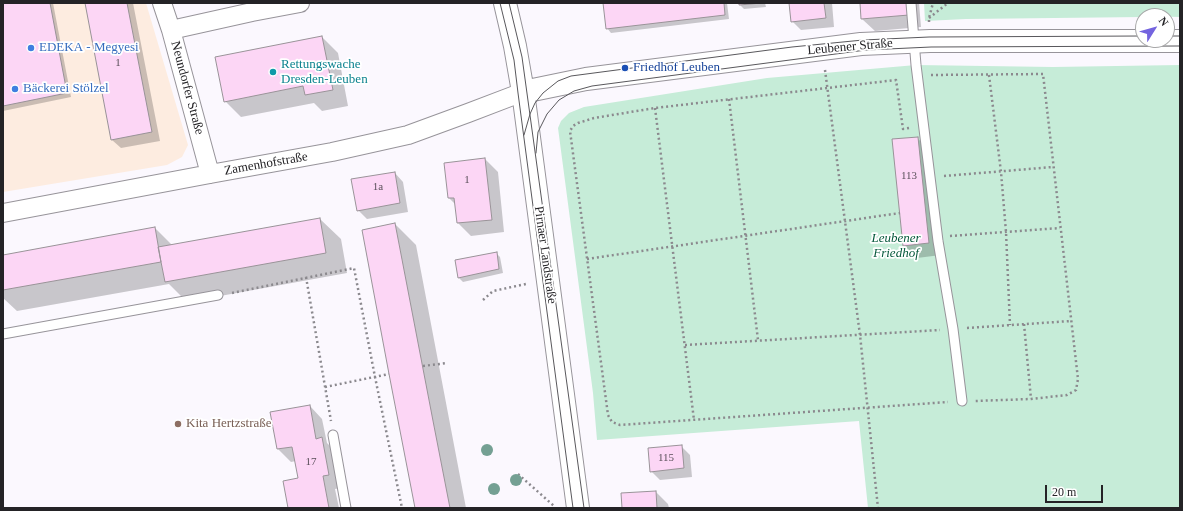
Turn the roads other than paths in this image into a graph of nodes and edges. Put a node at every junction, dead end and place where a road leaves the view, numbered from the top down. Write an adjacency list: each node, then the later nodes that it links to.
1 (162, 3): 5 (street, Neundorfer Straße)
2 (300, 3): 5 (street)
3 (505, 3): 8 (street, Pirnaer Landstraße)
4 (911, 3): 7 (lane)
5 (171, 30): 9 (street, Neundorfer Straße)
6 (1180, 41): 7 (street, Leubener Straße)
7 (914, 42): 8 (street, Leubener Straße); 13 (lane)
8 (523, 92): 9 (street, Zamenhofstraße); 16 (street, Pirnaer Landstraße)
9 (210, 174): 10 (street, Zamenhofstraße)
10 (3, 213)
11 (218, 295): 12 (lane)
12 (3, 334)
13 (962, 401)
14 (333, 435): 15 (lane)
15 (346, 508)
16 (578, 508)

